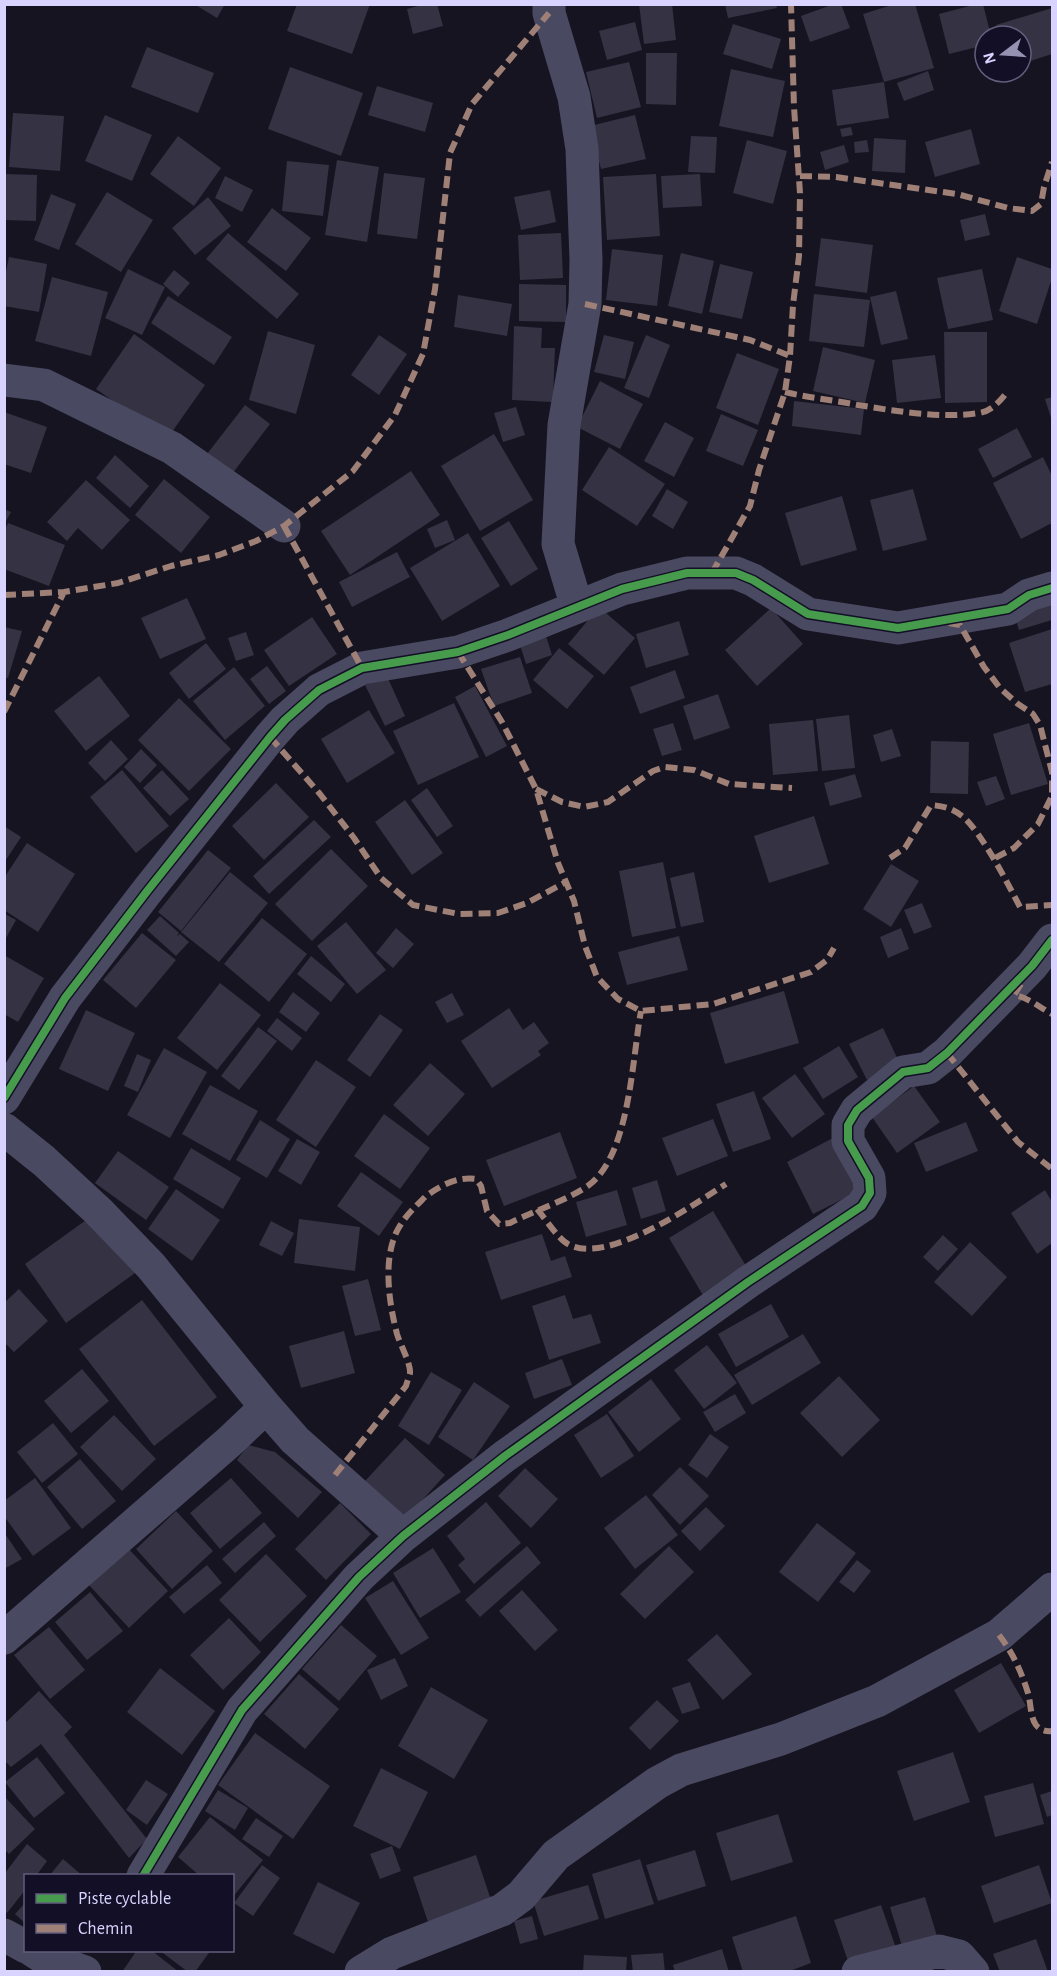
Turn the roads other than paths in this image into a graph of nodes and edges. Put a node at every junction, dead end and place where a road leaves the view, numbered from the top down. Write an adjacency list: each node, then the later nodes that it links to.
1 (549, 4): 5 (street)
2 (4, 380): 3 (street)
3 (284, 526)
4 (1053, 588): 5 (street)
5 (577, 608): 7 (street)
6 (1053, 940): 10 (street)
7 (4, 1098)
8 (4, 1129): 9 (street)
9 (266, 1407): 10 (street); 12 (street)
10 (403, 1536): 13 (street)
11 (1053, 1589): 19 (street)
12 (4, 1638)
13 (144, 1874)
14 (4, 1935): 15 (street)
15 (24, 1950)
16 (96, 1952): 18 (street)
17 (32, 1956): 18 (street)
18 (85, 1971)
19 (361, 1971)
20 (858, 1971): 21 (street)
21 (973, 1971)

